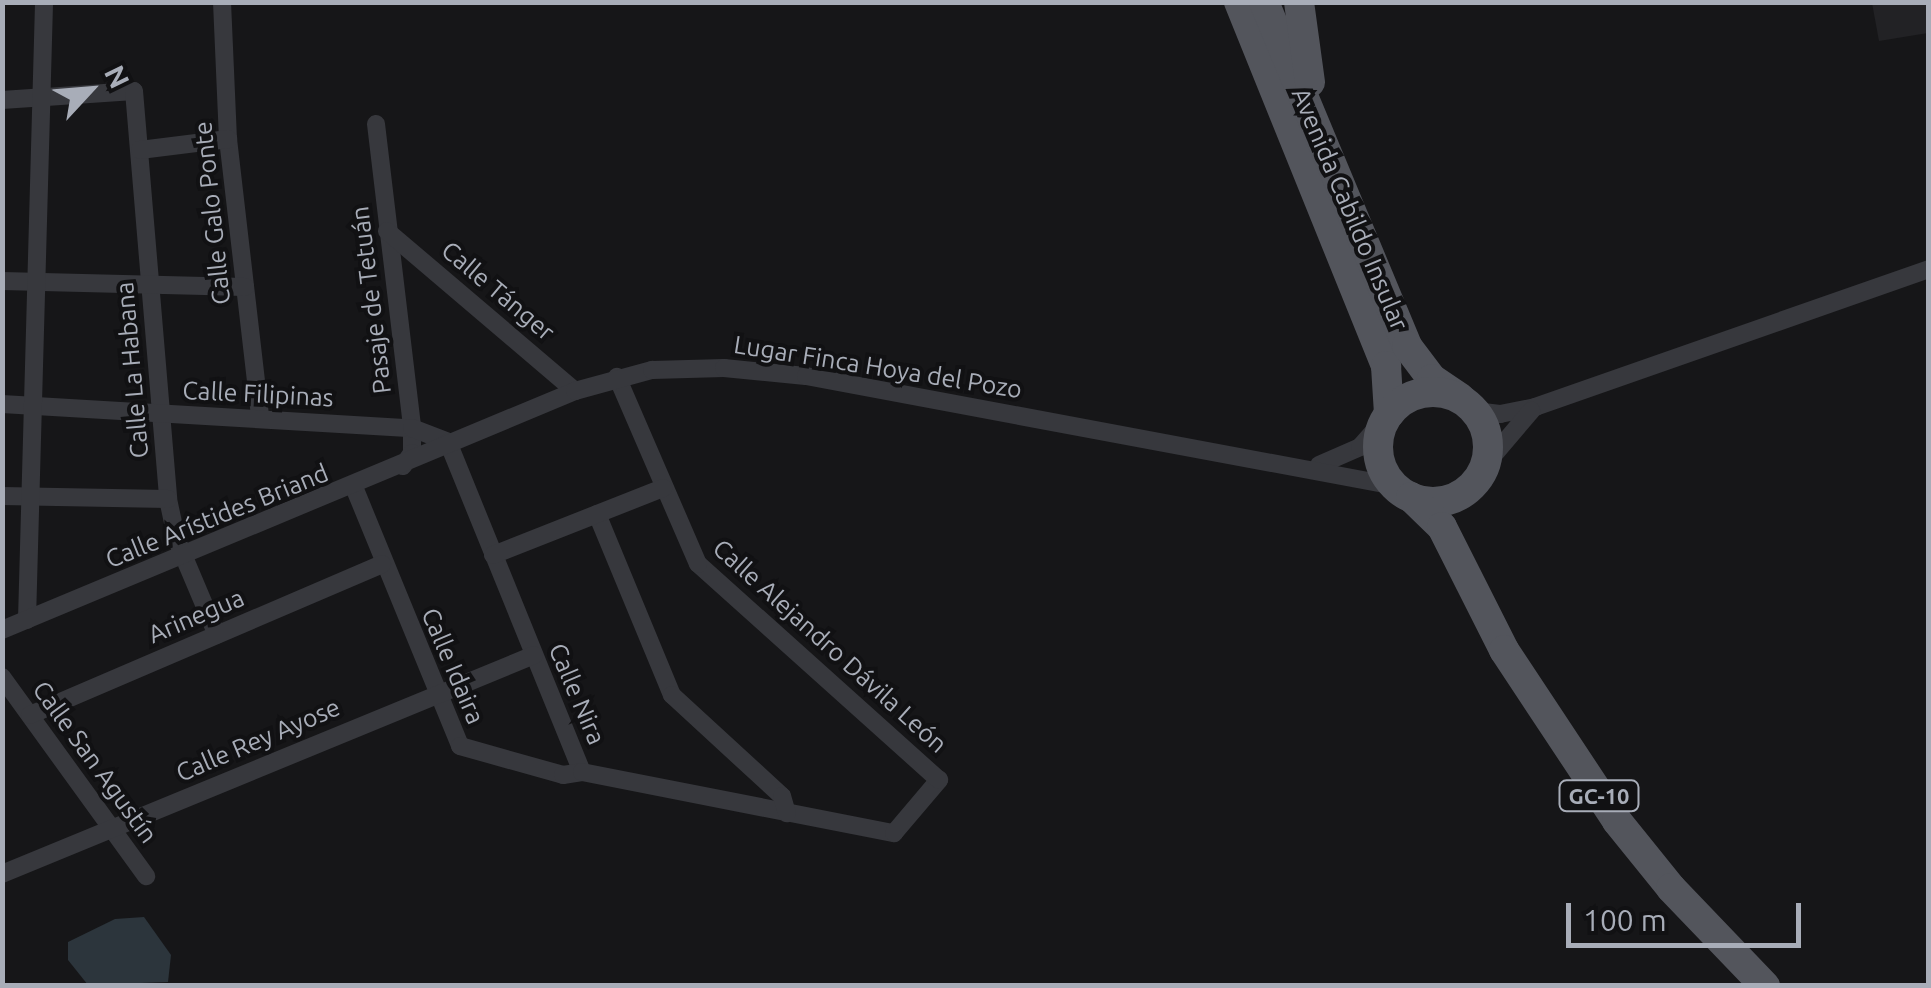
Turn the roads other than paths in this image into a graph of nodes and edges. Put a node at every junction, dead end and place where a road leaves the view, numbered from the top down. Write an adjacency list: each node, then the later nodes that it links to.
1 (44, 2): 5 (street)
2 (222, 2): 8 (street, Calle Galo Ponte)
3 (1298, 2): 9 (main road)
4 (1245, 5): 9 (main road, Avenida Cabildo Insular / GC-10); 24 (main road, Avenida Cabildo Insular / GC-10)
5 (40, 96): 6 (street); 10 (street, Calle La Habana); 14 (street)
6 (2, 100)
7 (376, 124): 11 (street, Pasaje de Tetuán)
8 (228, 139): 10 (street); 16 (street, Calle Galo Ponte)
9 (1320, 139): 20 (main road, Avenida Cabildo Insular / GC-10)
10 (140, 150): 15 (street, Calle La Habana)
11 (388, 231): 18 (street, Calle Tánger); 26 (street, Pasaje de Tetuán)
12 (1928, 269): 22 (street)
13 (2, 281): 14 (street)
14 (36, 282): 15 (street); 21 (street)
15 (149, 285): 16 (street); 23 (street, Calle La Habana)
16 (245, 286): 25 (street, Calle Galo Ponte)
17 (617, 378): 18 (street, Lugar Finca Hoya del Pozo); 30 (street, Lugar Finca Hoya del Pozo); 32 (street, Calle Alejandro Dávila León)
18 (575, 391): 27 (street, Lugar Finca Hoya del Pozo)
19 (2, 404): 21 (street, Calle Filipinas)
20 (1467, 404): 22 (street); 24 (main road); 28 (main road)
21 (33, 406): 23 (street, Calle Filipinas); 36 (street)
22 (1536, 407): 28 (street)
23 (160, 413): 25 (street, Calle Filipinas); 37 (street, Calle La Habana)
24 (1389, 414): 30 (street); 33 (main road, GC-10)
25 (260, 417): 26 (street, Calle Filipinas)
26 (412, 428): 27 (street, Calle Filipinas); 29 (street, Pasaje de Tetuán)
27 (448, 442): 29 (street, Calle Arístides Briand); 40 (street, Calle Nira)
28 (1486, 464): 34 (main road)
29 (403, 466): 31 (street, Calle Arístides Briand)
30 (1308, 467): 33 (street, Lugar Finca Hoya del Pozo)
31 (354, 487): 39 (street, Calle Arístides Briand); 41 (street, Calle Idaira)
32 (662, 488): 38 (street); 51 (street, Calle Alejandro Dávila León)
33 (1403, 492): 34 (main road); 42 (main road, GC-10)
34 (1464, 493): 42 (main road, GC-10)
35 (2, 496): 36 (street)
36 (30, 498): 37 (street); 43 (street)
37 (168, 499): 39 (street, Calle La Habana)
38 (597, 514): 40 (street); 52 (street)
39 (184, 555): 43 (street, Calle Arístides Briand); 45 (street, Calle La Habana)
40 (493, 555): 46 (street, Calle Nira)
41 (382, 564): 45 (street, Arinegua); 48 (street, Calle Idaira)
42 (1468, 580): 56 (main road, GC-10)
43 (28, 620): 44 (street, Calle Arístides Briand)
44 (2, 630)
45 (217, 635): 49 (street, Arinegua)
46 (534, 656): 48 (street, Calle Rey Ayose); 50 (street, Calle Nira)
47 (2, 677): 49 (street, Calle San Agustín)
48 (436, 692): 50 (street, Calle Idaira); 53 (street, Calle Rey Ayose)
49 (30, 714): 53 (street, Calle San Agustín)
50 (582, 772): 52 (street, Calle Nira)
51 (940, 786): 52 (street, Calle Nira)
52 (787, 813)
53 (114, 828): 54 (street, Calle Rey Ayose); 55 (street, Calle San Agustín)
54 (2, 874)
55 (146, 876)
56 (1765, 986)

